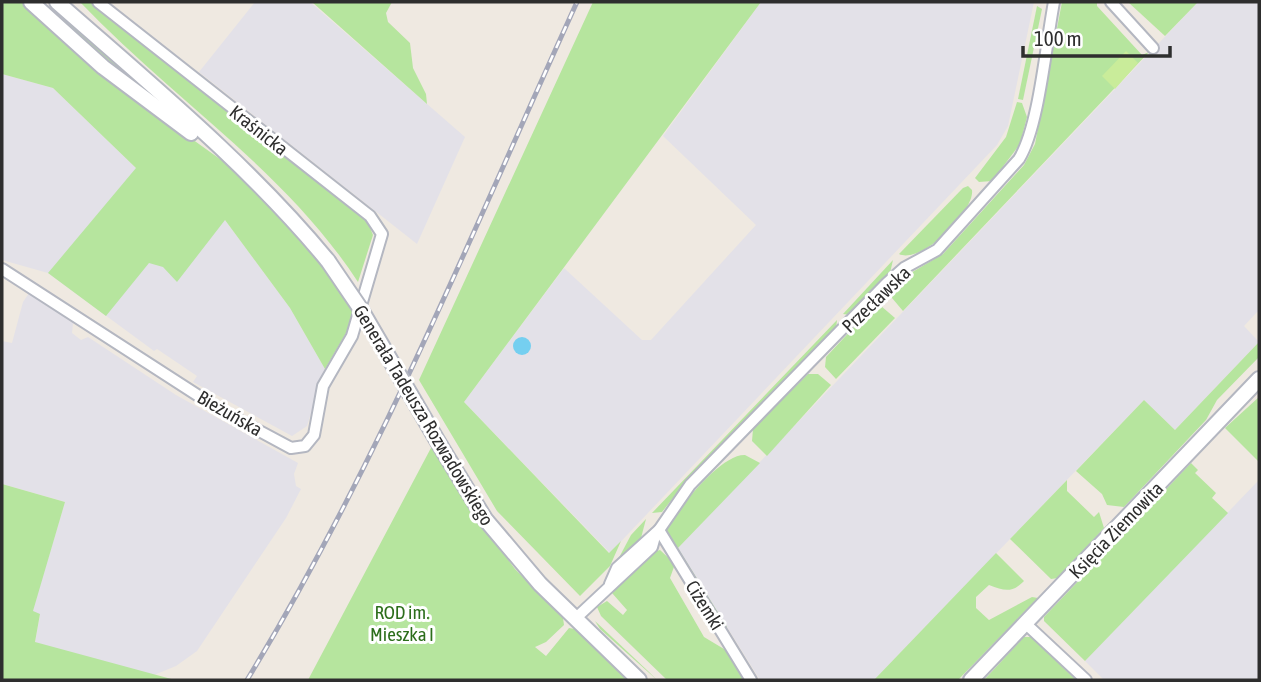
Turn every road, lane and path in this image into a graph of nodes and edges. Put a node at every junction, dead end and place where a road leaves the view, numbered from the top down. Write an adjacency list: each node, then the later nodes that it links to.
1 (31, 2): 7 (street, Generała Tadeusza Rozwadowskiego)
2 (57, 2): 7 (street, Generała Tadeusza Rozwadowskiego)
3 (98, 2): 9 (street, Kraśnicka)
4 (1054, 2): 11 (street, Przecławska)
5 (1111, 2): 6 (street)
6 (1153, 48)
7 (245, 173): 12 (street, Generała Tadeusza Rozwadowskiego, bridge)
8 (2, 269): 9 (street, Bieżuńska)
9 (372, 276)
10 (1259, 379): 13 (street, Księcia Ziemowita)
11 (657, 532): 12 (street, Przecławska); 15 (street, Ciżemki)
12 (576, 618): 14 (street, Generała Tadeusza Rozwadowskiego)
13 (1026, 624): 16 (street, Księcia Ziemowita); 17 (street)
14 (639, 680)
15 (751, 680)
16 (971, 680)
17 (1086, 680)

